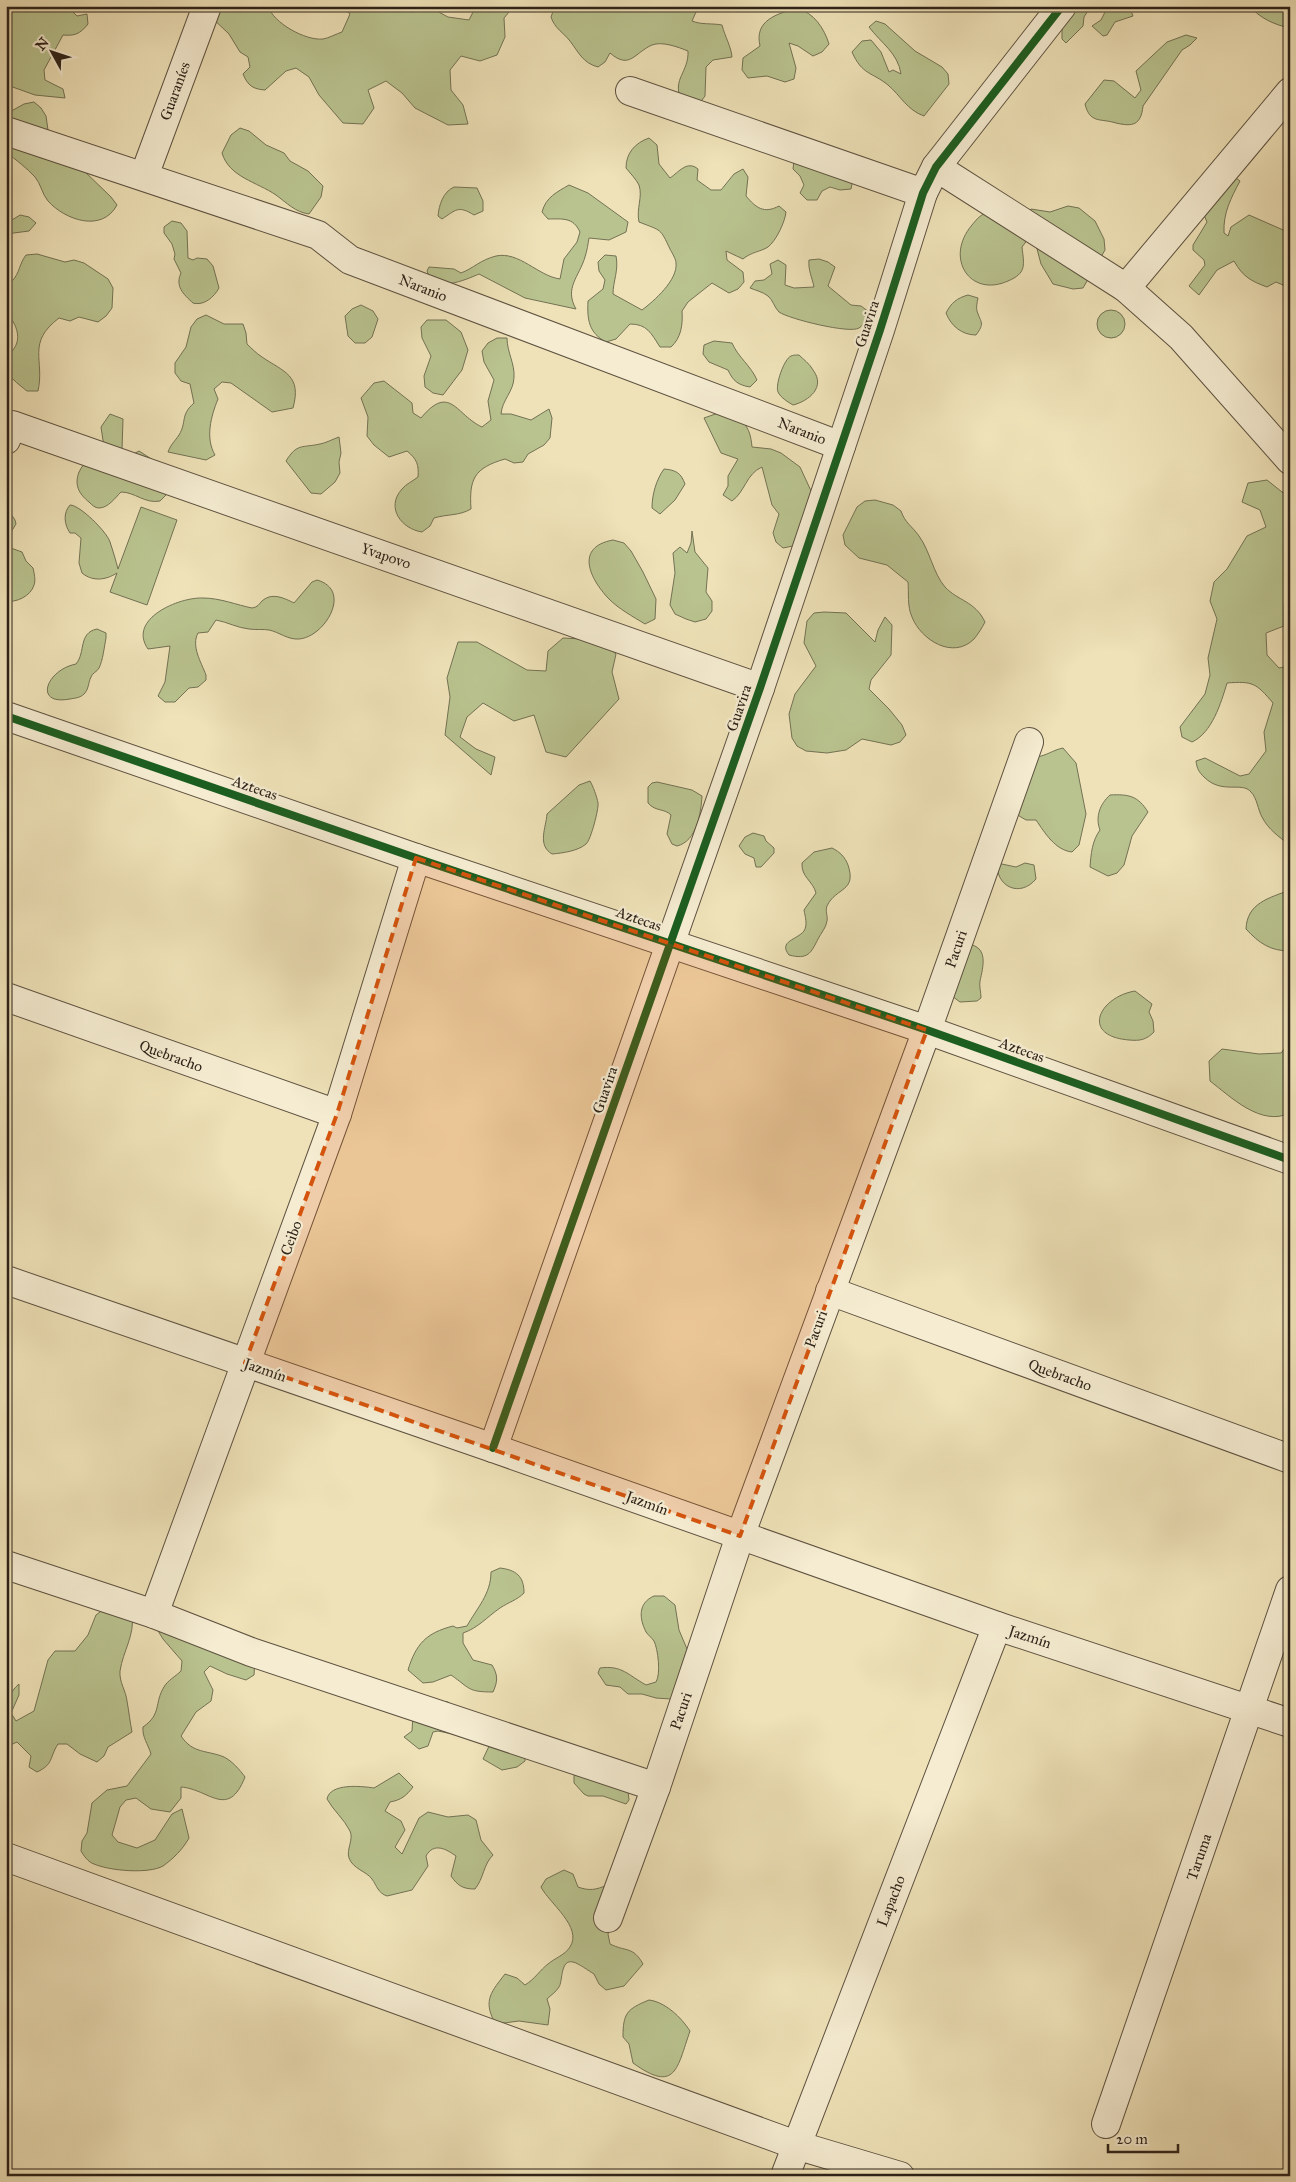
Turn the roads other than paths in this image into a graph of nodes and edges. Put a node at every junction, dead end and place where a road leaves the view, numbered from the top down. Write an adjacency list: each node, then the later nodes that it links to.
1 (207, 6): 7 (street, Guaraníes)
2 (1062, 6): 6 (street, Guavira)
3 (630, 91): 8 (street)
4 (1290, 92): 9 (street)
5 (6, 131): 7 (street, Naranio)
6 (936, 167): 8 (street, Guavira); 9 (street)
7 (144, 176): 11 (street, Naranio)
8 (922, 193): 11 (street, Guavira)
9 (1126, 288): 12 (street)
10 (9, 433): 13 (street, Yvapovo)
11 (841, 446): 13 (street, Guavira)
12 (1290, 460)
13 (760, 688): 17 (street, Guavira)
14 (6, 716): 16 (street, Aztecas)
15 (1029, 742): 19 (street, Pacuri)
16 (416, 858): 17 (street, Aztecas); 20 (street, Ceibo)
17 (671, 944): 19 (street, Aztecas); 25 (street, Guavira)
18 (6, 997): 20 (street, Quebracho)
19 (927, 1030): 21 (street, Aztecas); 23 (street, Pacuri)
20 (337, 1114): 24 (street, Ceibo)
21 (1290, 1160)
22 (6, 1280): 24 (street, Jazmín)
23 (830, 1291): 26 (street, Quebracho); 27 (street, Pacuri)
24 (245, 1363): 25 (street, Jazmín); 30 (street, Ceibo)
25 (493, 1448): 27 (street, Jazmín)
26 (1290, 1459)
27 (740, 1536): 31 (street, Jazmín); 34 (street, Pacuri)
28 (6, 1565): 30 (street)
29 (1290, 1590): 32 (street, Taruma)
30 (154, 1614): 34 (street)
31 (997, 1626): 32 (street, Jazmín); 38 (street, Lapacho)
32 (1249, 1710): 33 (street, Jazmín); 37 (street, Taruma)
33 (1290, 1723)
34 (656, 1787): 36 (street, Pacuri)
35 (6, 1857): 38 (street)
36 (608, 1918)
37 (1106, 2124)
38 (796, 2145): 39 (street, Lapacho); 40 (street)
39 (785, 2176)
40 (900, 2176)

